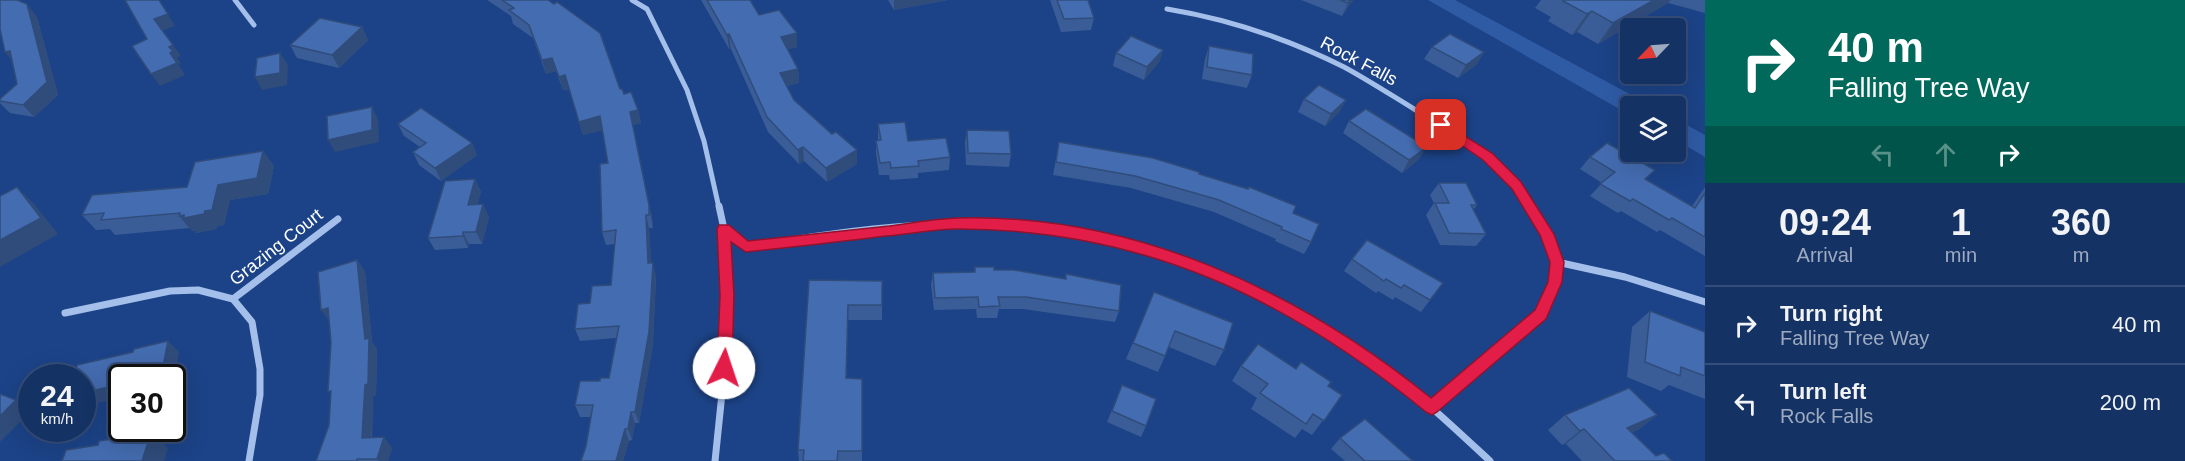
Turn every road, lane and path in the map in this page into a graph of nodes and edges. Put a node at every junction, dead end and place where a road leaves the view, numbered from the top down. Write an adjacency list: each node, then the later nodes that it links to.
1 (235, 0): 4 (street)
2 (632, 0): 6 (street)
3 (1167, 9): 7 (street, Rock Falls)
4 (254, 25)
5 (338, 219): 8 (street, Grazing Court)
6 (724, 229): 11 (street); 13 (street)
7 (1557, 262): 9 (street); 11 (street)
8 (233, 299): 10 (street); 12 (street)
9 (1705, 302)
10 (65, 313)
11 (1432, 408): 14 (street)
12 (249, 461)
13 (715, 461)
14 (1490, 461)

